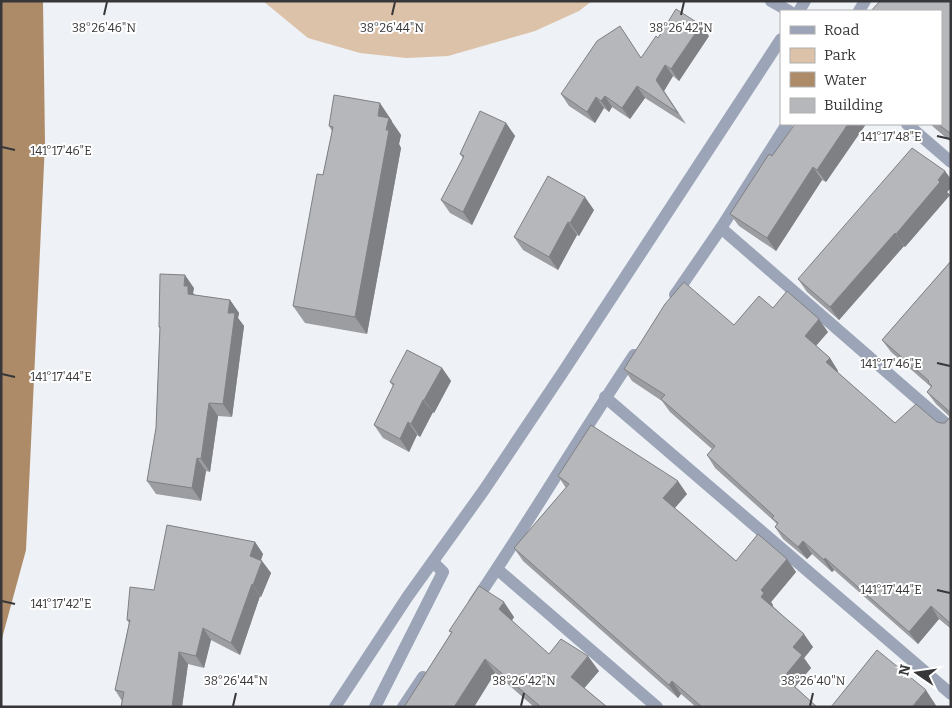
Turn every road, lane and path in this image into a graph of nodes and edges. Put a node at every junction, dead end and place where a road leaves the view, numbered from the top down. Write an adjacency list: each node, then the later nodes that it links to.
1 (771, 1): 2 (street)
2 (787, 10)
3 (780, 41): 12 (street)
4 (786, 125): 7 (street)
5 (908, 125): 6 (street)
6 (951, 162)
7 (721, 228): 8 (street); 11 (street)
8 (666, 309)
9 (638, 349): 10 (street)
10 (606, 397): 13 (street); 16 (street)
11 (951, 428)
12 (433, 562): 17 (street); 18 (street)
13 (497, 569): 14 (street); 20 (street)
14 (469, 610)
15 (431, 666): 19 (street)
16 (951, 694)
17 (335, 707)
18 (375, 707)
19 (403, 707)
20 (657, 707)

